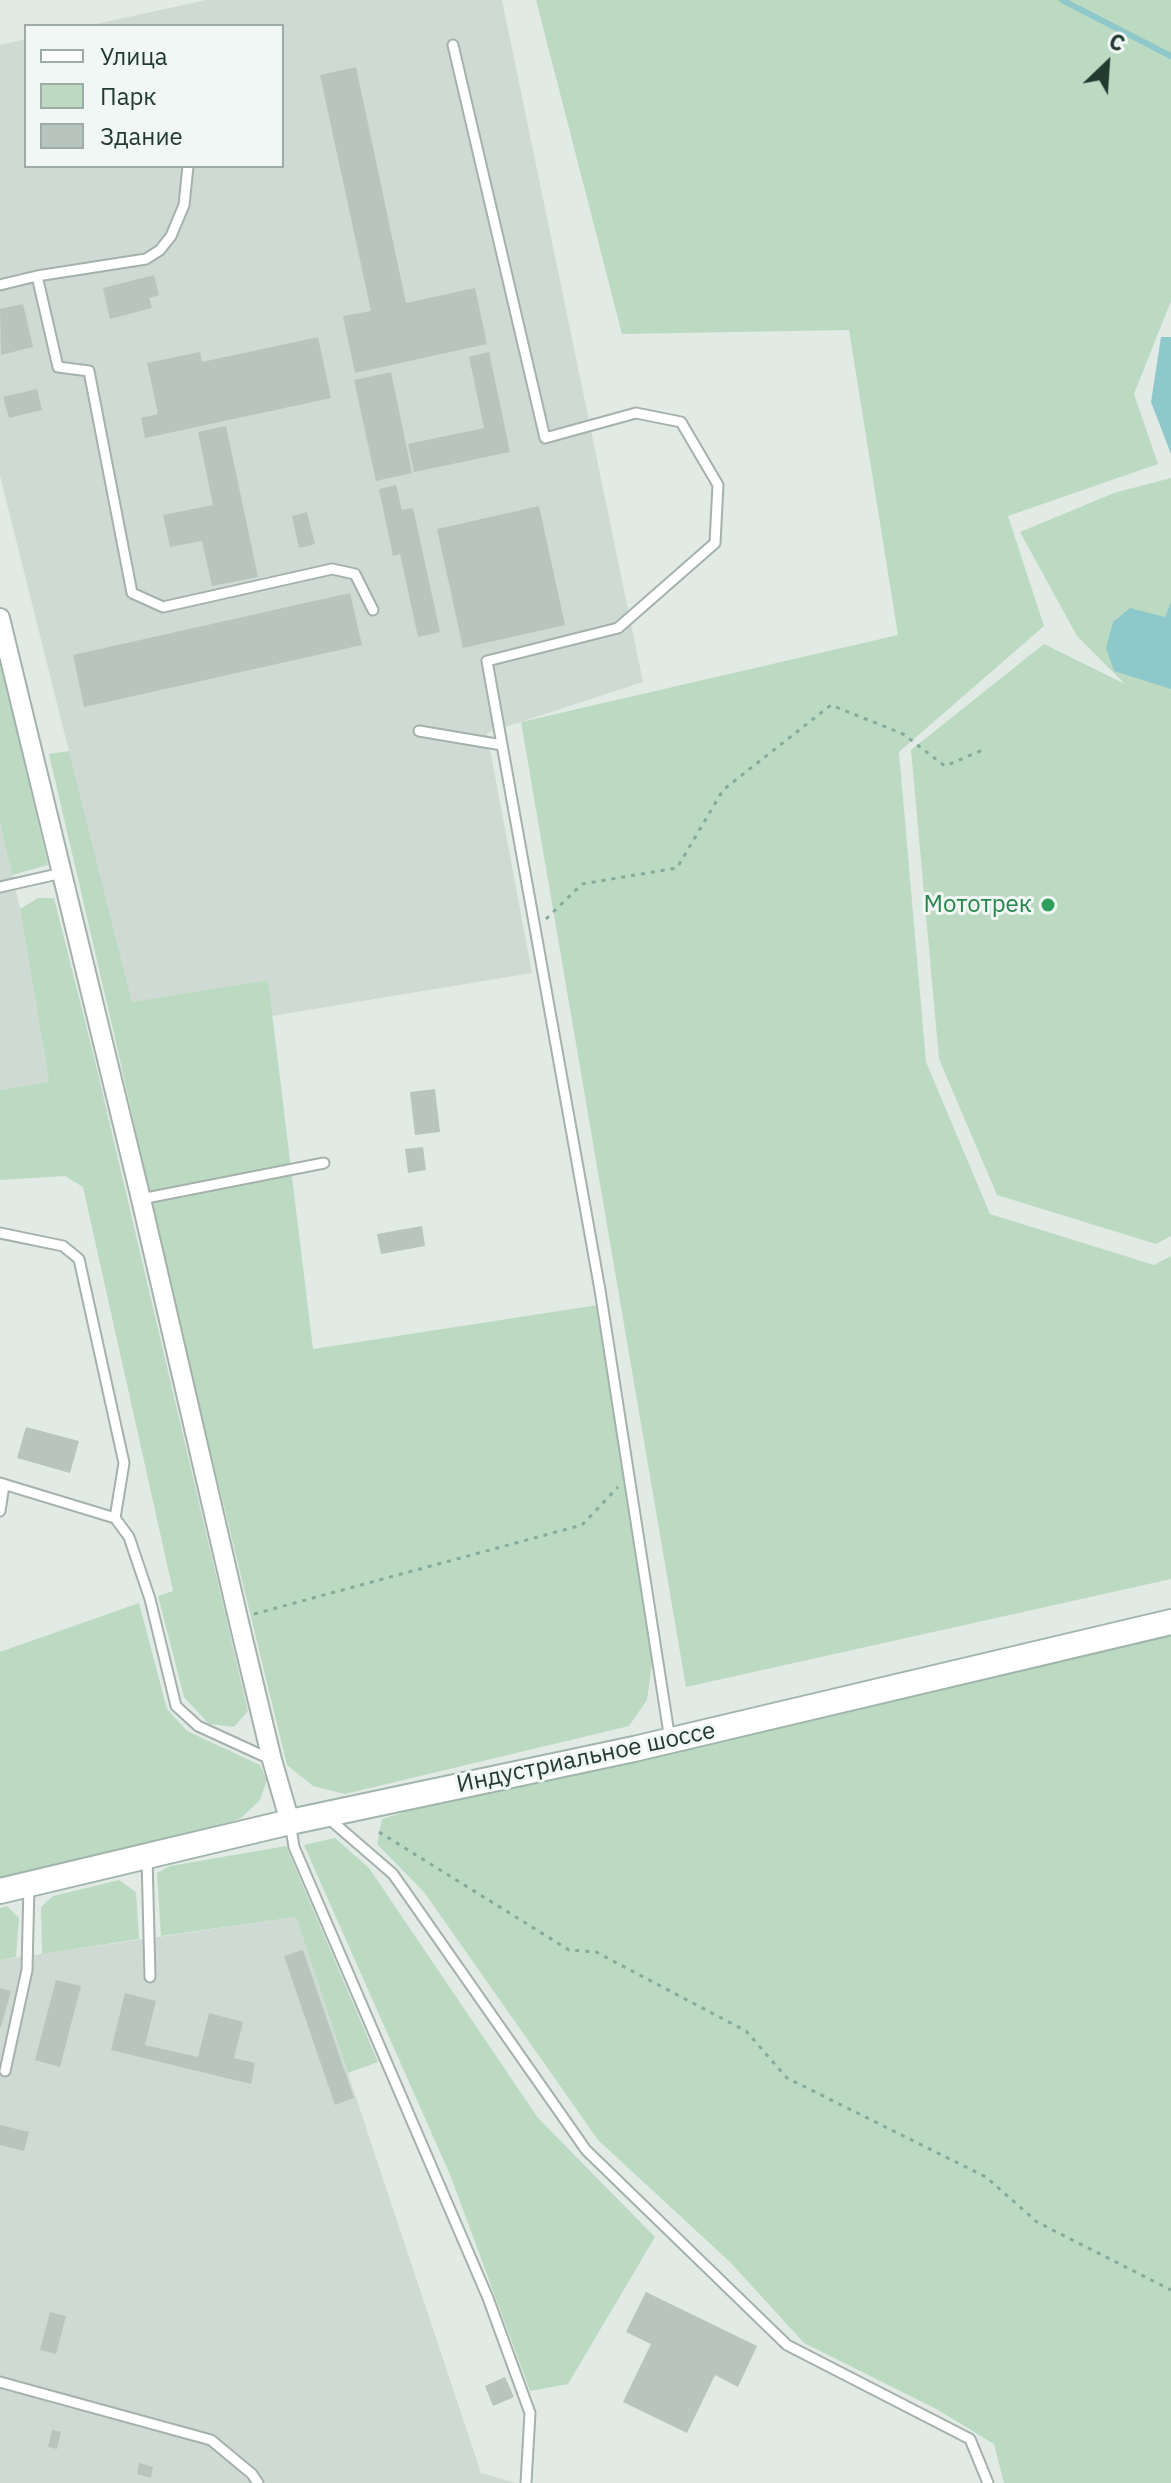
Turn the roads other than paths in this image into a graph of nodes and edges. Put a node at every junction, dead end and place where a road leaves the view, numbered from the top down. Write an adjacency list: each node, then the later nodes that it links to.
1 (453, 45): 8 (lane)
2 (188, 168): 3 (lane)
3 (37, 276): 4 (lane); 5 (lane)
4 (0, 285)
5 (373, 610)
6 (0, 618): 9 (street)
7 (419, 731): 8 (lane)
8 (502, 745): 18 (lane)
9 (62, 873): 10 (lane); 12 (street)
10 (0, 887)
11 (324, 1163): 12 (lane)
12 (141, 1199): 19 (street)
13 (0, 1233): 16 (lane)
14 (2, 1484): 15 (lane); 16 (lane)
15 (0, 1511)
16 (115, 1518): 19 (lane)
17 (1171, 1622): 18 (main road, Индустриальное шоссе)
18 (670, 1740): 20 (main road, Индустриальное шоссе)
19 (272, 1760): 21 (street)
20 (324, 1815): 21 (main road, Индустриальное шоссе); 30 (lane)
21 (290, 1822): 22 (main road, Индустриальное шоссе); 29 (lane)
22 (147, 1856): 23 (main road, Индустриальное шоссе); 25 (lane)
23 (29, 1885): 24 (main road, Индустриальное шоссе); 26 (lane)
24 (0, 1891)
25 (150, 1977)
26 (5, 2071)
27 (0, 2382): 28 (lane)
28 (258, 2483)
29 (526, 2483)
30 (988, 2483)

